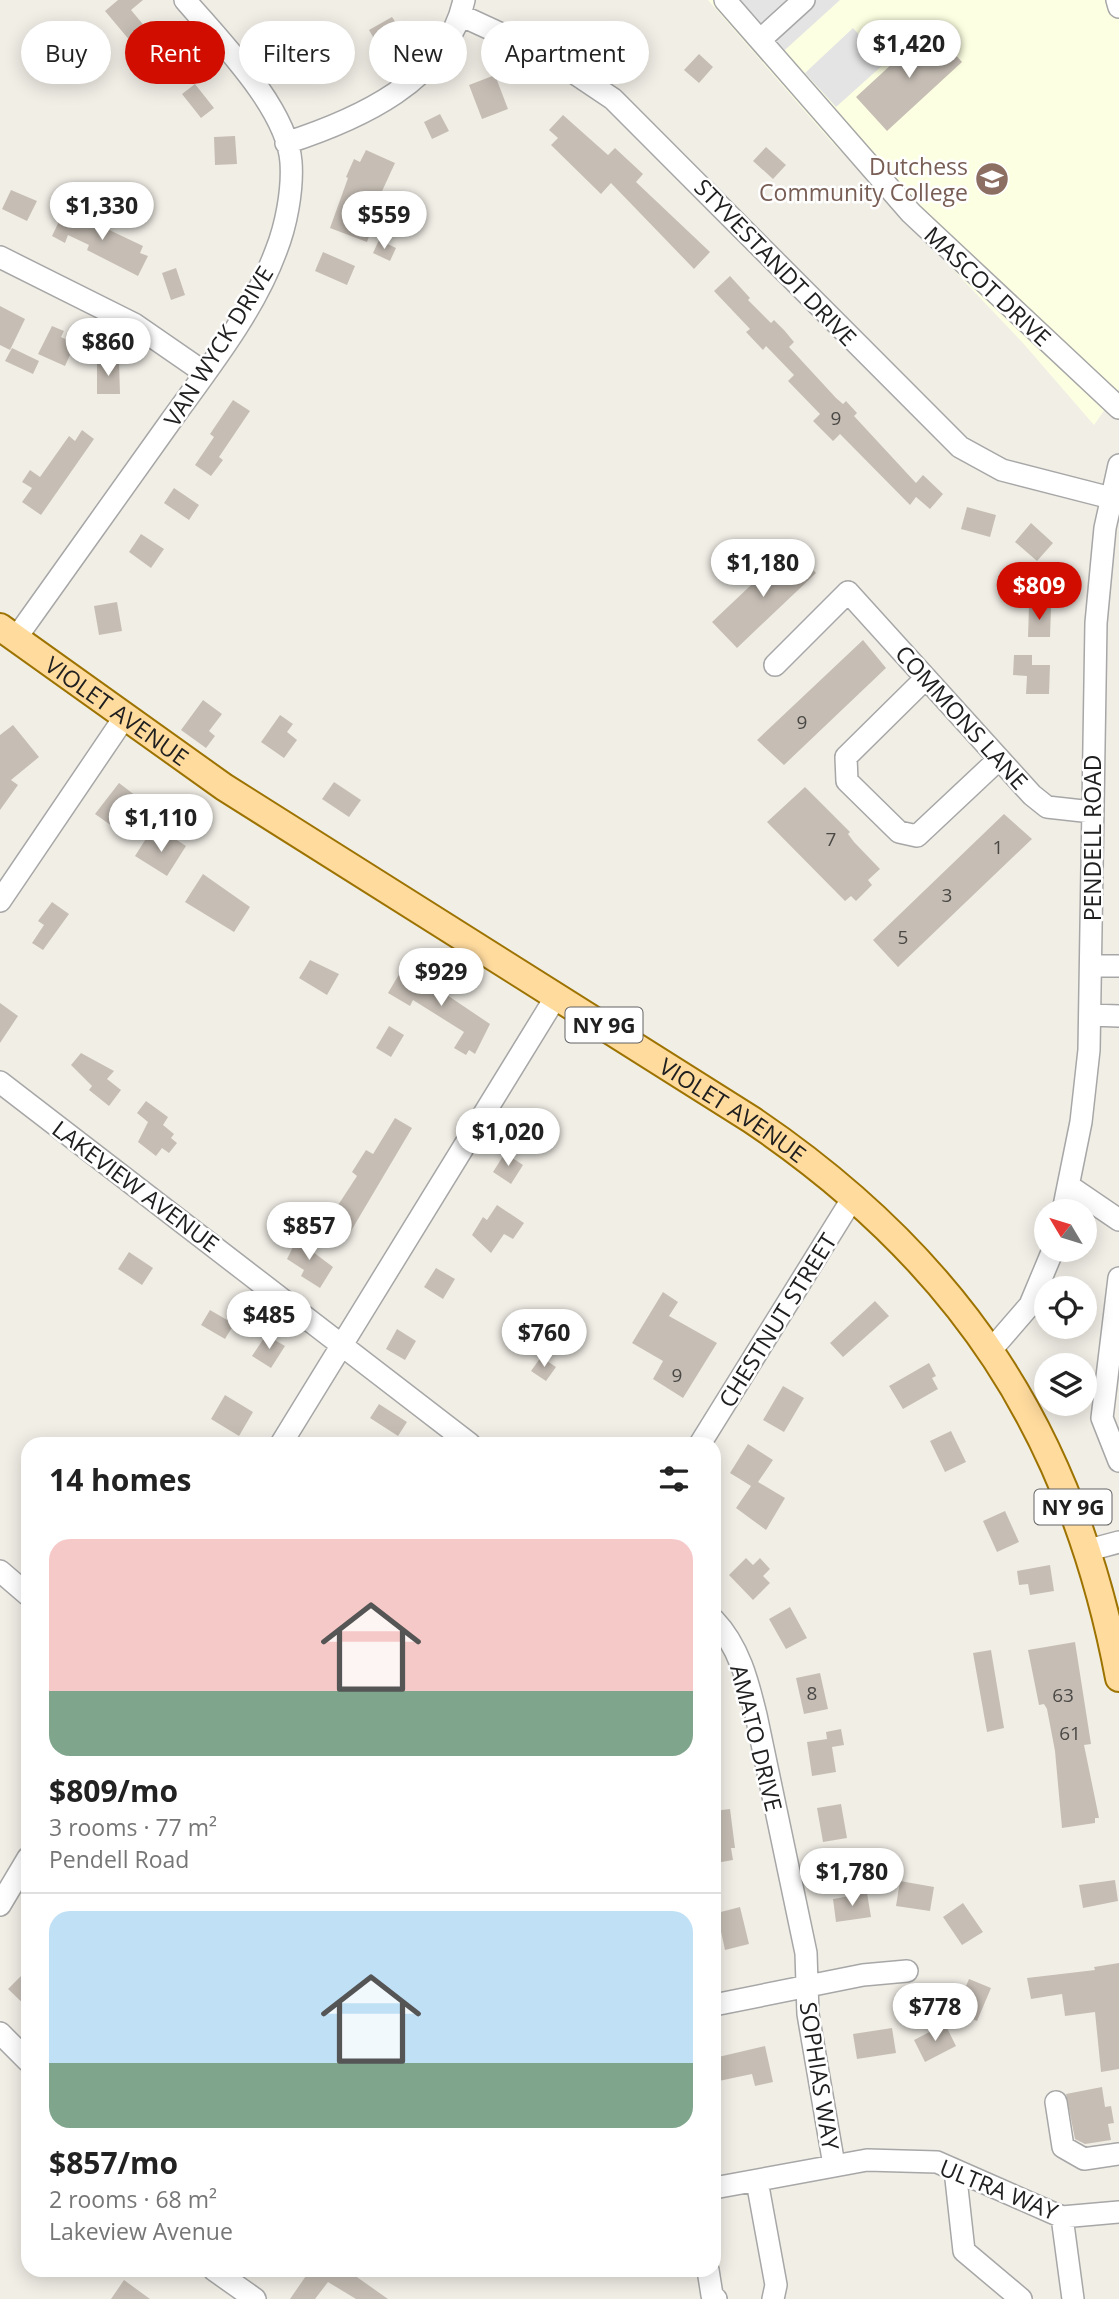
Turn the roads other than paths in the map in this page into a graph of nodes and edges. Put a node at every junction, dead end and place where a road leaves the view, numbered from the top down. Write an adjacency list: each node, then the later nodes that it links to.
1 (185, 0): 8 (street, VAN WYCK DRIVE)
2 (724, 0): 7 (street, MASCOT DRIVE)
3 (804, 0): 7 (street)
4 (1117, 0): 5 (street)
5 (1119, 7)
6 (462, 8): 8 (street); 13 (street, STYVESTANDT DRIVE)
7 (760, 40): 11 (street, MASCOT DRIVE)
8 (285, 143): 10 (street, VAN WYCK DRIVE)
9 (0, 257): 10 (street)
10 (205, 373): 14 (street, VAN WYCK DRIVE)
11 (1119, 408)
12 (1119, 465): 13 (street, PENDELL ROAD)
13 (1111, 498): 19 (street, PENDELL ROAD)
14 (8, 632): 17 (main road, VIOLET AVENUE / NY 9G)
15 (775, 665): 16 (street, COMMONS LANE)
16 (926, 678): 18 (street, COMMONS LANE); 18 (street)
17 (124, 718): 20 (street); 23 (main road, VIOLET AVENUE / NY 9G)
18 (999, 759): 19 (street, COMMONS LANE)
19 (1092, 812): 21 (street, PENDELL ROAD)
20 (0, 901)
21 (1092, 965): 22 (street); 24 (street, PENDELL ROAD)
22 (1119, 966)
23 (557, 995): 28 (main road, VIOLET AVENUE / NY 9G); 33 (street)
24 (1091, 1015): 25 (street); 27 (street, PENDELL ROAD)
25 (1119, 1016)
26 (0, 1082): 33 (street, LAKEVIEW AVENUE)
27 (1069, 1186): 29 (street, PENDELL ROAD); 30 (street)
28 (854, 1196): 34 (main road, VIOLET AVENUE / NY 9G); 37 (street, CHESTNUT STREET)
29 (1066, 1199)
30 (1119, 1220)
31 (1048, 1262): 34 (street)
32 (1119, 1278): 38 (street)
33 (342, 1344): 35 (street); 36 (street, LAKEVIEW AVENUE)
34 (991, 1350): 40 (main road, VIOLET AVENUE / NY 9G)
35 (285, 1437)
36 (461, 1437)
37 (704, 1437)
38 (1119, 1461)
39 (1119, 1542): 40 (street)
40 (1089, 1550): 43 (main road, VIOLET AVENUE / NY 9G)
41 (0, 1571): 42 (street)
42 (21, 1589)
43 (1111, 1604): 45 (main road, VIOLET AVENUE / NY 9G)
44 (721, 1630): 49 (street, AMATO DRIVE)
45 (1119, 1678)
46 (21, 1870): 47 (street)
47 (0, 1905)
48 (907, 1971): 49 (street)
49 (807, 1987): 50 (street); 55 (street, SOPHIAS WAY)
50 (721, 2004)
51 (0, 2033): 52 (street)
52 (21, 2054)
53 (1056, 2102): 54 (street)
54 (1119, 2154)
55 (834, 2165): 56 (street, ULTRA WAY); 57 (street, ULTRA WAY)
56 (955, 2170): 60 (street, ULTRA WAY); 66 (street)
57 (757, 2180): 58 (street, ULTRA WAY); 65 (street)
58 (721, 2187)
59 (1119, 2212): 60 (street, ULTRA WAY)
60 (1062, 2217): 67 (street)
61 (224, 2277): 63 (street)
62 (709, 2277): 64 (street)
63 (255, 2299)
64 (716, 2299)
65 (773, 2299)
66 (1021, 2299)
67 (1073, 2299)

